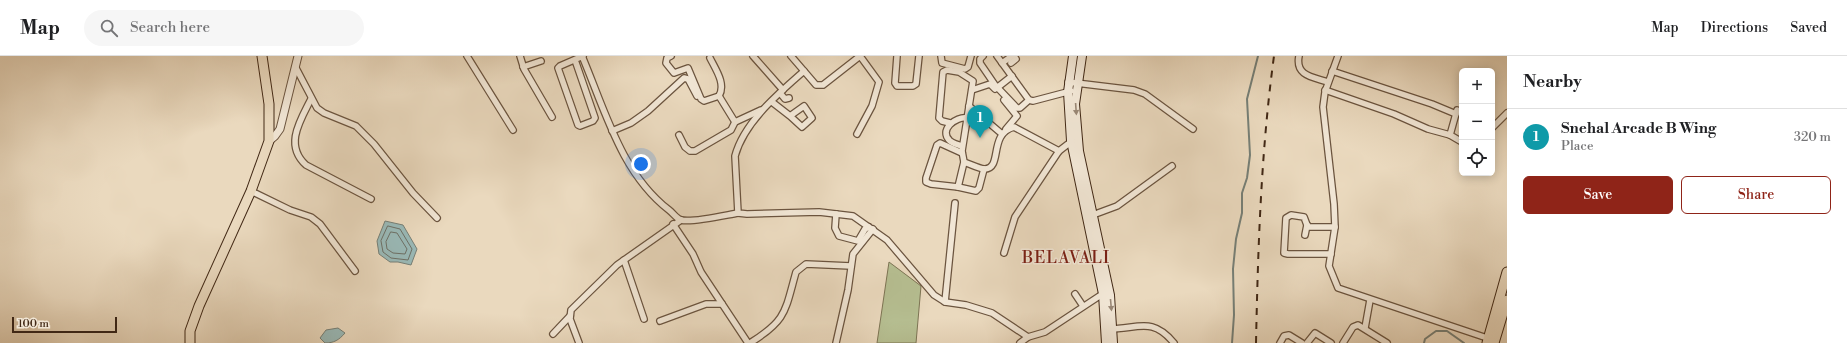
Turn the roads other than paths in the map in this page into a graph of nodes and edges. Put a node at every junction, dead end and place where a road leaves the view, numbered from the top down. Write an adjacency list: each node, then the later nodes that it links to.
1 (262, 56): 62 (main road)
2 (298, 56): 26 (street)
3 (467, 56): 54 (street)
4 (520, 56): 25 (street)
5 (582, 56): 21 (street); 55 (street)
6 (671, 56): 38 (street)
7 (753, 56): 36 (street)
8 (791, 56): 27 (street)
9 (897, 56): 10 (street)
10 (918, 56)
11 (940, 56): 12 (street)
12 (971, 56)
13 (983, 56): 32 (street)
14 (997, 56): 23 (street)
15 (1073, 56): 30 (main road)
16 (1082, 56): 33 (main road)
17 (1299, 56): 31 (street)
18 (1338, 56): 28 (street)
19 (1015, 57): 23 (street); 24 (street)
20 (710, 58): 38 (street)
21 (575, 60): 21 (street)
22 (542, 61): 25 (street)
23 (1002, 63): 29 (street)
24 (1011, 63)
25 (523, 67): 48 (street)
26 (296, 68): 40 (street); 62 (street)
27 (804, 71): 36 (street); 57 (street)
28 (1332, 71): 31 (street); 59 (street)
29 (1012, 76): 32 (street); 42 (street)
30 (1068, 82): 33 (street); 37 (main road)
31 (1328, 82): 35 (street)
32 (998, 87): 42 (street)
33 (1077, 87): 37 (street); 53 (street); 58 (main road, one-way to 58)
34 (972, 90): 44 (street); 51 (street); 56 (street)
35 (1325, 90): 59 (street); 81 (street)
36 (782, 92): 39 (street); 43 (street)
37 (1068, 92): 42 (street); 63 (main road)
38 (719, 96): 50 (street)
39 (789, 98)
40 (312, 99): 72 (street); 77 (street)
41 (698, 100): 55 (street)
42 (1029, 100)
43 (772, 102): 45 (street); 47 (street)
44 (969, 106): 49 (street); 56 (street)
45 (762, 110): 50 (street); 74 (street)
46 (1507, 113): 52 (street)
47 (790, 116)
48 (552, 117)
49 (968, 118): 51 (street); 64 (street)
50 (735, 122): 60 (street)
51 (950, 123): 64 (street)
52 (1495, 125)
53 (1193, 129)
54 (513, 130)
55 (612, 131): 78 (street)
56 (1004, 132): 65 (street); 68 (street)
57 (857, 134)
58 (1079, 135): 63 (street); 69 (main road)
59 (1450, 135): 61 (street)
60 (679, 136)
61 (1459, 140)
62 (269, 141): 71 (main road)
63 (1071, 141): 65 (street); 69 (main road)
64 (962, 150): 66 (street); 70 (street)
65 (1059, 152): 84 (street)
66 (964, 162): 68 (street); 70 (street)
67 (1172, 166): 76 (street)
68 (984, 169): 70 (street)
69 (1080, 171): 76 (main road)
70 (958, 187)
71 (251, 191): 88 (street); 107 (main road)
72 (371, 199)
73 (956, 203): 94 (street)
74 (738, 212): 75 (street); 78 (street)
75 (836, 214): 82 (street); 82 (street)
76 (1090, 217): 90 (main road)
77 (437, 218)
78 (681, 220): 79 (street)
79 (673, 224): 86 (street); 95 (street)
80 (1307, 225): 81 (street); 83 (street); 85 (street)
81 (1335, 227): 85 (street)
82 (871, 228): 87 (street); 94 (street)
83 (1305, 235)
84 (1004, 253)
85 (1331, 254): 92 (street)
86 (624, 260): 97 (street); 98 (street)
87 (851, 266): 109 (street); 110 (street)
88 (355, 271)
89 (1507, 272): 105 (main road)
90 (1106, 291): 96 (street); 101 (main road)
91 (1075, 294): 96 (street)
92 (1370, 300): 100 (street); 105 (street)
93 (1507, 300): 105 (main road)
94 (945, 302): 103 (street)
95 (722, 304): 99 (street); 109 (street)
96 (1083, 306): 103 (street)
97 (570, 316): 102 (street); 108 (street)
98 (644, 319)
99 (660, 321)
100 (1365, 328): 104 (street); 117 (street)
101 (1110, 331): 106 (main road); 112 (street)
102 (553, 334)
103 (1028, 337): 111 (street)
104 (1376, 340): 118 (street)
105 (1491, 341)
106 (1107, 342)
107 (190, 343)
108 (579, 343)
109 (749, 343)
110 (836, 343)
111 (1020, 343)
112 (1174, 343)
113 (1280, 343): 114 (street)
114 (1302, 343)
115 (1307, 343): 116 (street)
116 (1331, 343)
117 (1343, 343)
118 (1387, 343)

